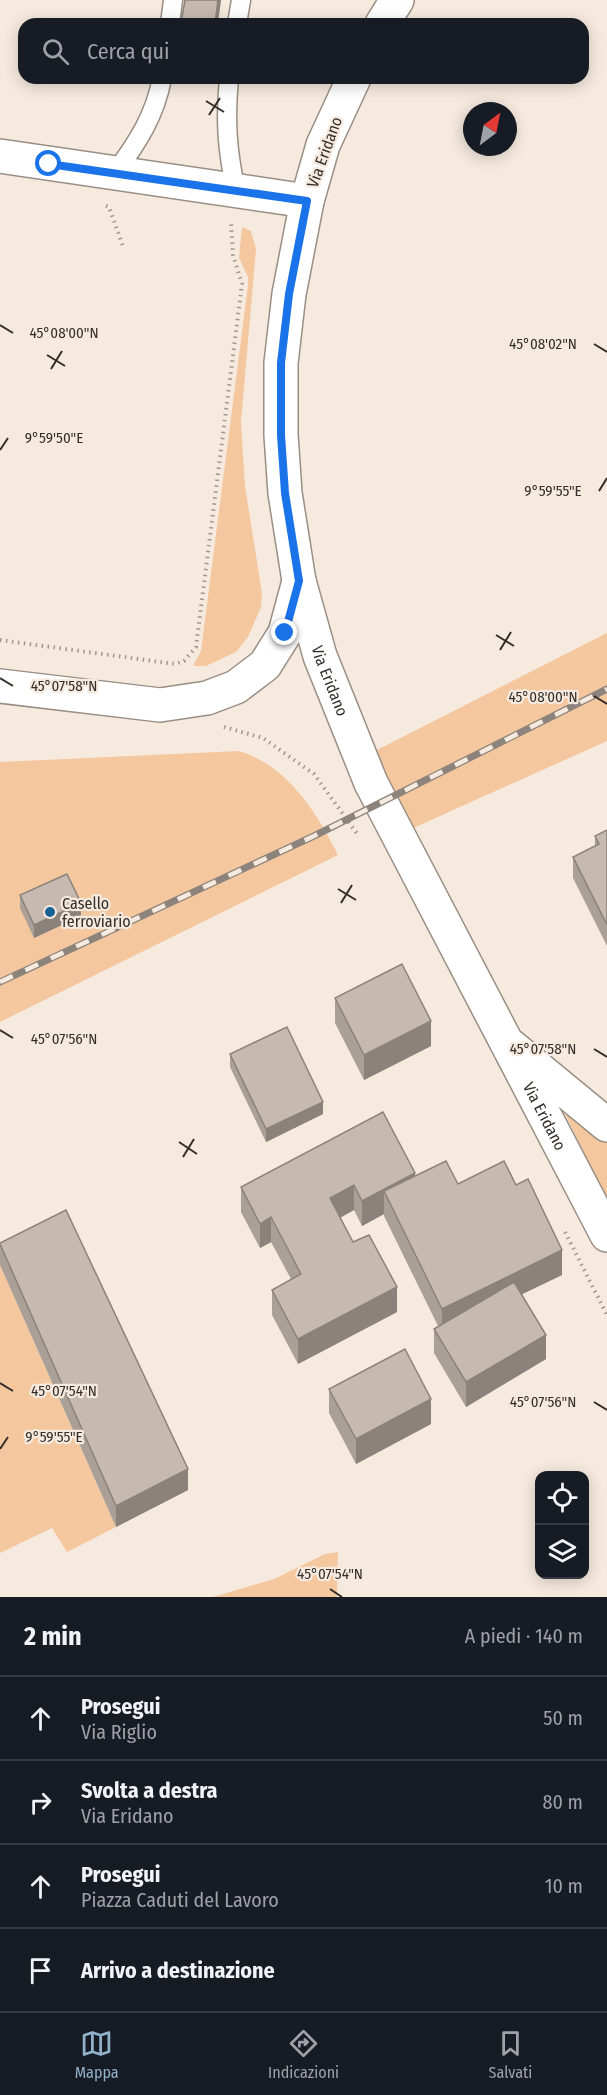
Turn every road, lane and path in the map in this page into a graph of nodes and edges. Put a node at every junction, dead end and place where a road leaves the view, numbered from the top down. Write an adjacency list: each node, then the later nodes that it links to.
1 (173, 0): 4 (lane)
2 (241, 0): 5 (lane)
3 (398, 0): 6 (main road)
4 (171, 18)
5 (238, 18)
6 (386, 18)
7 (161, 84): 11 (lane)
8 (229, 84): 12 (lane)
9 (351, 84): 13 (main road, Via Eridano)
10 (0, 156): 11 (main road)
11 (115, 173): 12 (main road)
12 (236, 191): 13 (main road); 17 (path)
13 (307, 201): 16 (main road, Via Eridano)
14 (100, 206): 15 (path)
15 (124, 249)
16 (299, 581): 18 (main road); 21 (main road, Via Eridano)
17 (0, 640)
18 (0, 686)
19 (213, 724): 20 (path)
20 (361, 840)
21 (511, 1046): 22 (main road); 24 (main road, Via Eridano)
22 (607, 1125)
23 (560, 1221): 25 (path)
24 (607, 1235)
25 (607, 1315)

